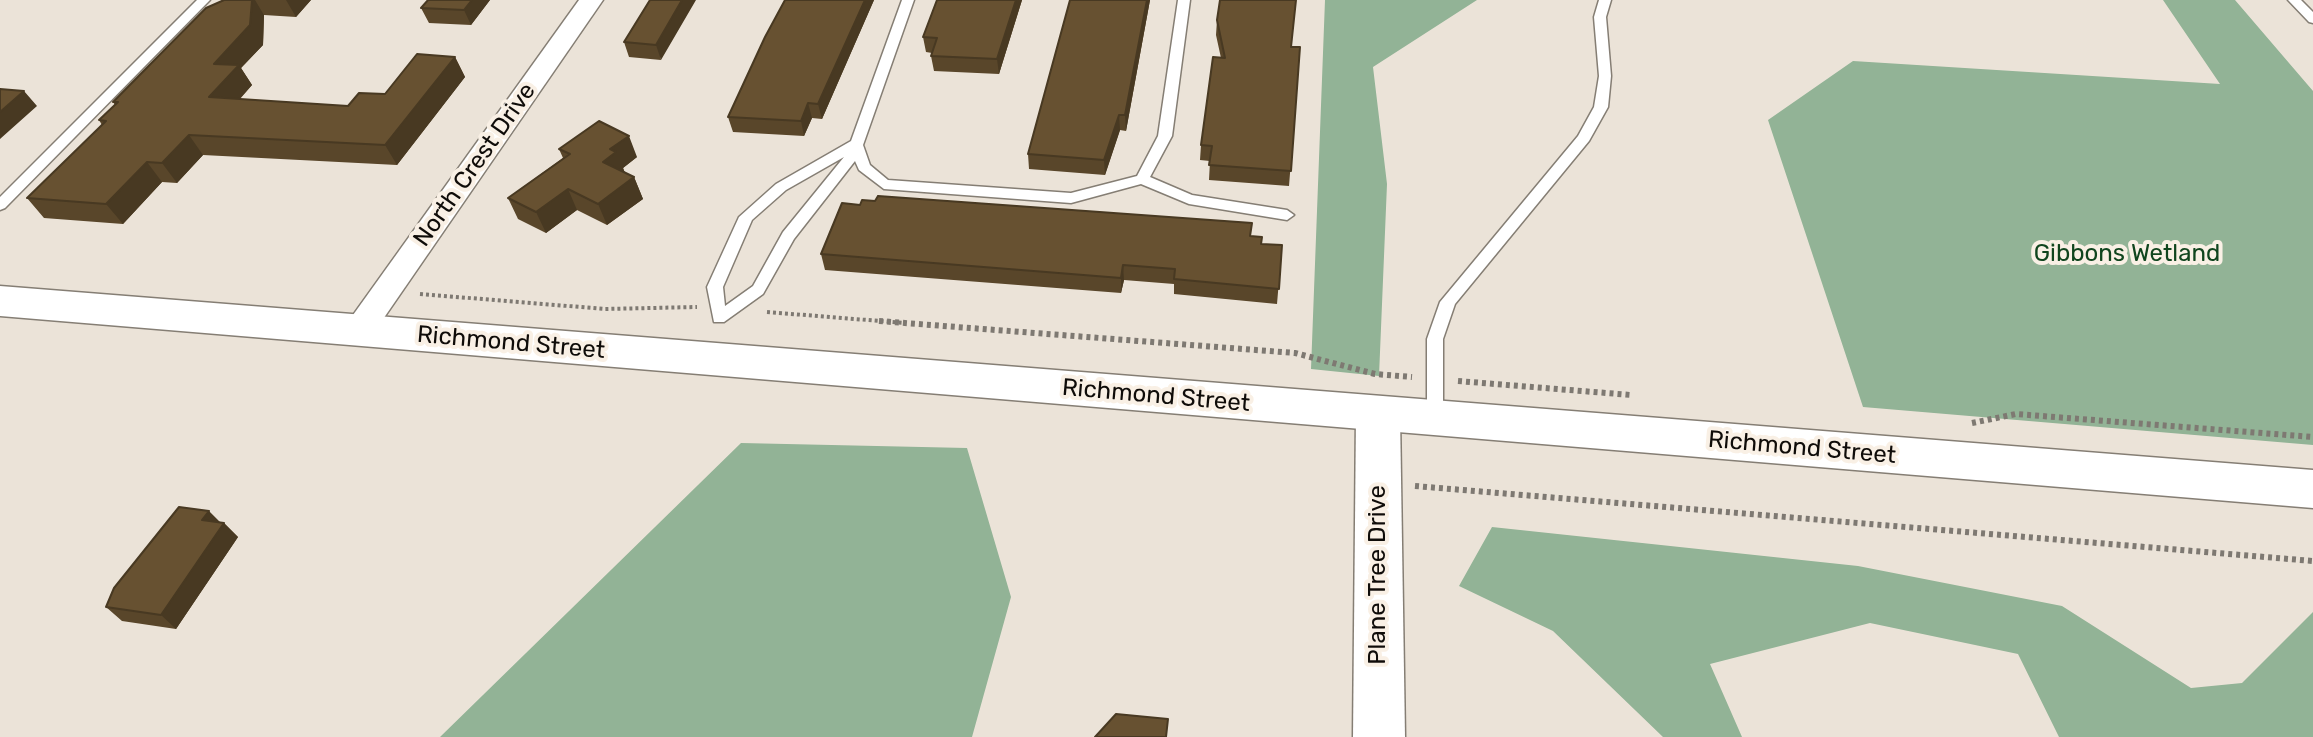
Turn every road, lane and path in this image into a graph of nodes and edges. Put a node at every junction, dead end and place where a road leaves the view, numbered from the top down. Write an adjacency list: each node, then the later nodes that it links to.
1 (204, 0): 10 (lane)
2 (591, 0): 12 (street, North Crest Drive)
3 (908, 0): 8 (lane)
4 (1184, 0): 9 (lane)
5 (1605, 0): 17 (lane)
6 (2294, 0): 7 (lane)
7 (2313, 19)
8 (856, 144): 9 (lane); 14 (lane); 14 (lane)
9 (1142, 179): 11 (lane)
10 (0, 205)
11 (1287, 215)
12 (389, 288): 14 (path); 15 (street, North Crest Drive)
13 (0, 301): 15 (main road, Richmond Street)
14 (725, 309): 17 (path)
15 (359, 330): 18 (main road, Richmond Street)
16 (1640, 396): 17 (path)
17 (1435, 398): 18 (main road, Richmond Street); 22 (main road, Richmond Street)
18 (1378, 414): 21 (street, Plane Tree Drive)
19 (1970, 423): 20 (path)
20 (2313, 437)
21 (1378, 488): 23 (path); 24 (street, Plane Tree Drive)
22 (2313, 489)
23 (2313, 561)
24 (1379, 737)

